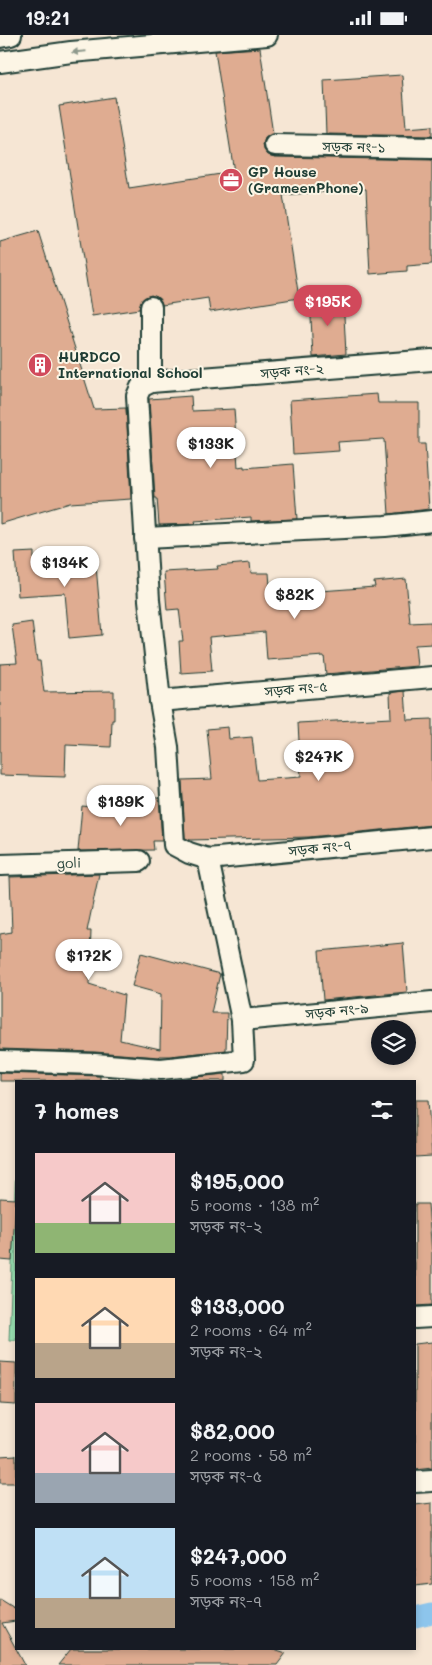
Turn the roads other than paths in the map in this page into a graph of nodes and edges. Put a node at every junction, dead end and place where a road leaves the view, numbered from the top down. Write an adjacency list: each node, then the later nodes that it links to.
1 (11, 35): 3 (street)
2 (267, 35): 4 (street, one-way to 4)
3 (0, 37)
4 (0, 62)
5 (275, 145): 6 (street, সড়ক নং-১)
6 (432, 148)
7 (151, 307): 9 (street)
8 (432, 360): 9 (street, সড়ক নং-২)
9 (151, 382): 11 (street)
10 (432, 521): 11 (street)
11 (145, 539): 13 (street)
12 (432, 677): 13 (street, সড়ক নং-৫)
13 (160, 701): 15 (street)
14 (432, 837): 15 (street, সড়ক নং-৭)
15 (208, 859): 19 (street)
16 (139, 861): 17 (street, goli)
17 (0, 865)
18 (432, 1002): 19 (street, সড়ক নং-৯)
19 (242, 1020): 20 (street)
20 (0, 1061)
21 (432, 1317): 22 (street)
22 (416, 1318)
23 (432, 1481): 24 (street)
24 (416, 1482)

